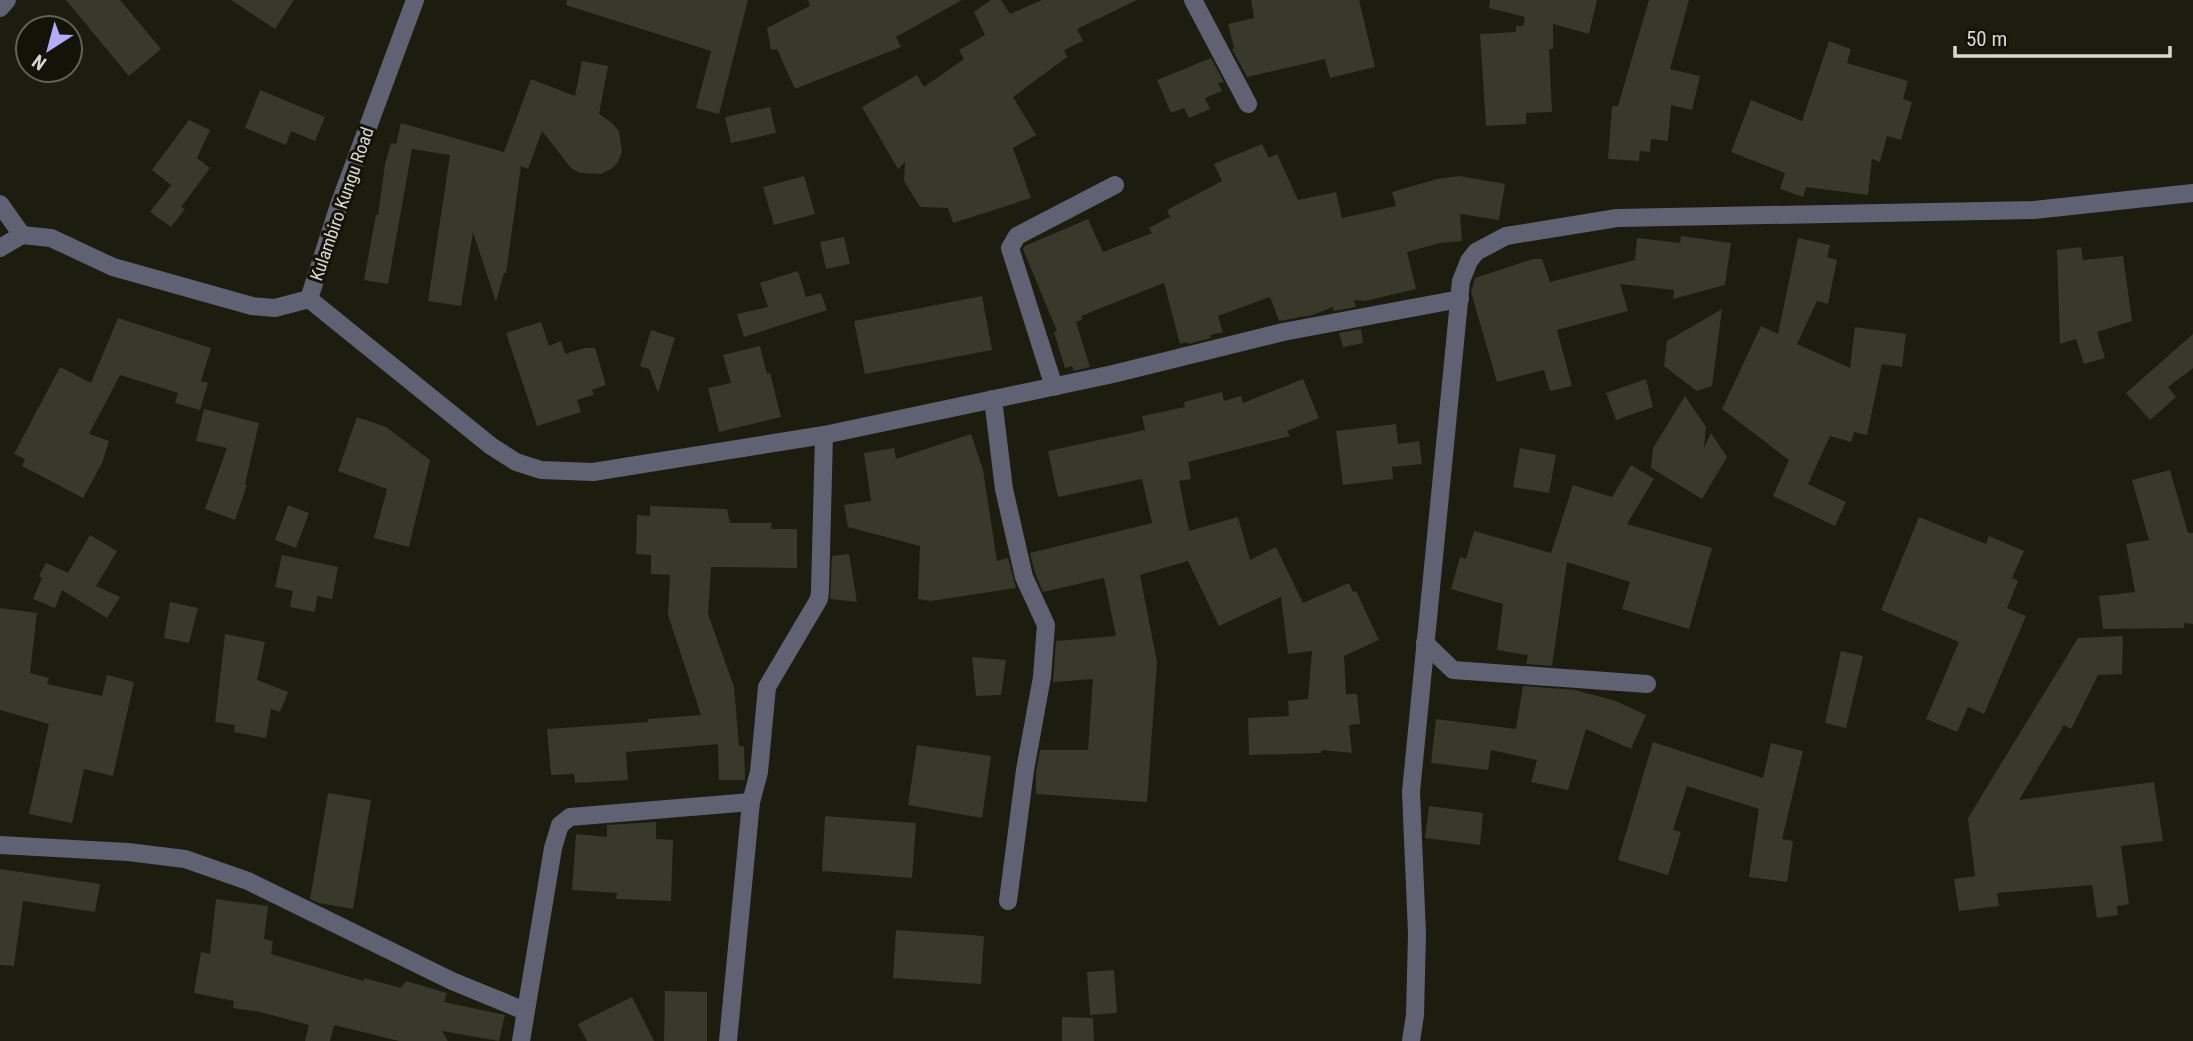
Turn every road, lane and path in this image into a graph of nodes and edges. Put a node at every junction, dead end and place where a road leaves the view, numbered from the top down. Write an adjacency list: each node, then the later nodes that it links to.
1 (7, 0): 4 (street)
2 (415, 0): 11 (street, Kulambiro Kungu Road)
3 (1193, 0): 5 (street)
4 (0, 8)
5 (1248, 104)
6 (1115, 185): 13 (street)
7 (2193, 193): 12 (street)
8 (0, 204): 9 (street)
9 (22, 235): 10 (street); 11 (street, Kulambiro Kungu Road)
10 (0, 248)
11 (309, 299): 15 (street)
12 (1460, 299): 13 (street); 16 (street)
13 (1054, 387): 14 (street)
14 (993, 399): 15 (street); 20 (street)
15 (824, 435): 18 (street)
16 (1425, 643): 17 (street); 24 (street)
17 (1647, 684)
18 (751, 802): 21 (street); 23 (street)
19 (0, 845): 21 (street)
20 (1008, 901)
21 (525, 1012): 22 (street)
22 (521, 1041)
23 (728, 1041)
24 (1410, 1041)

